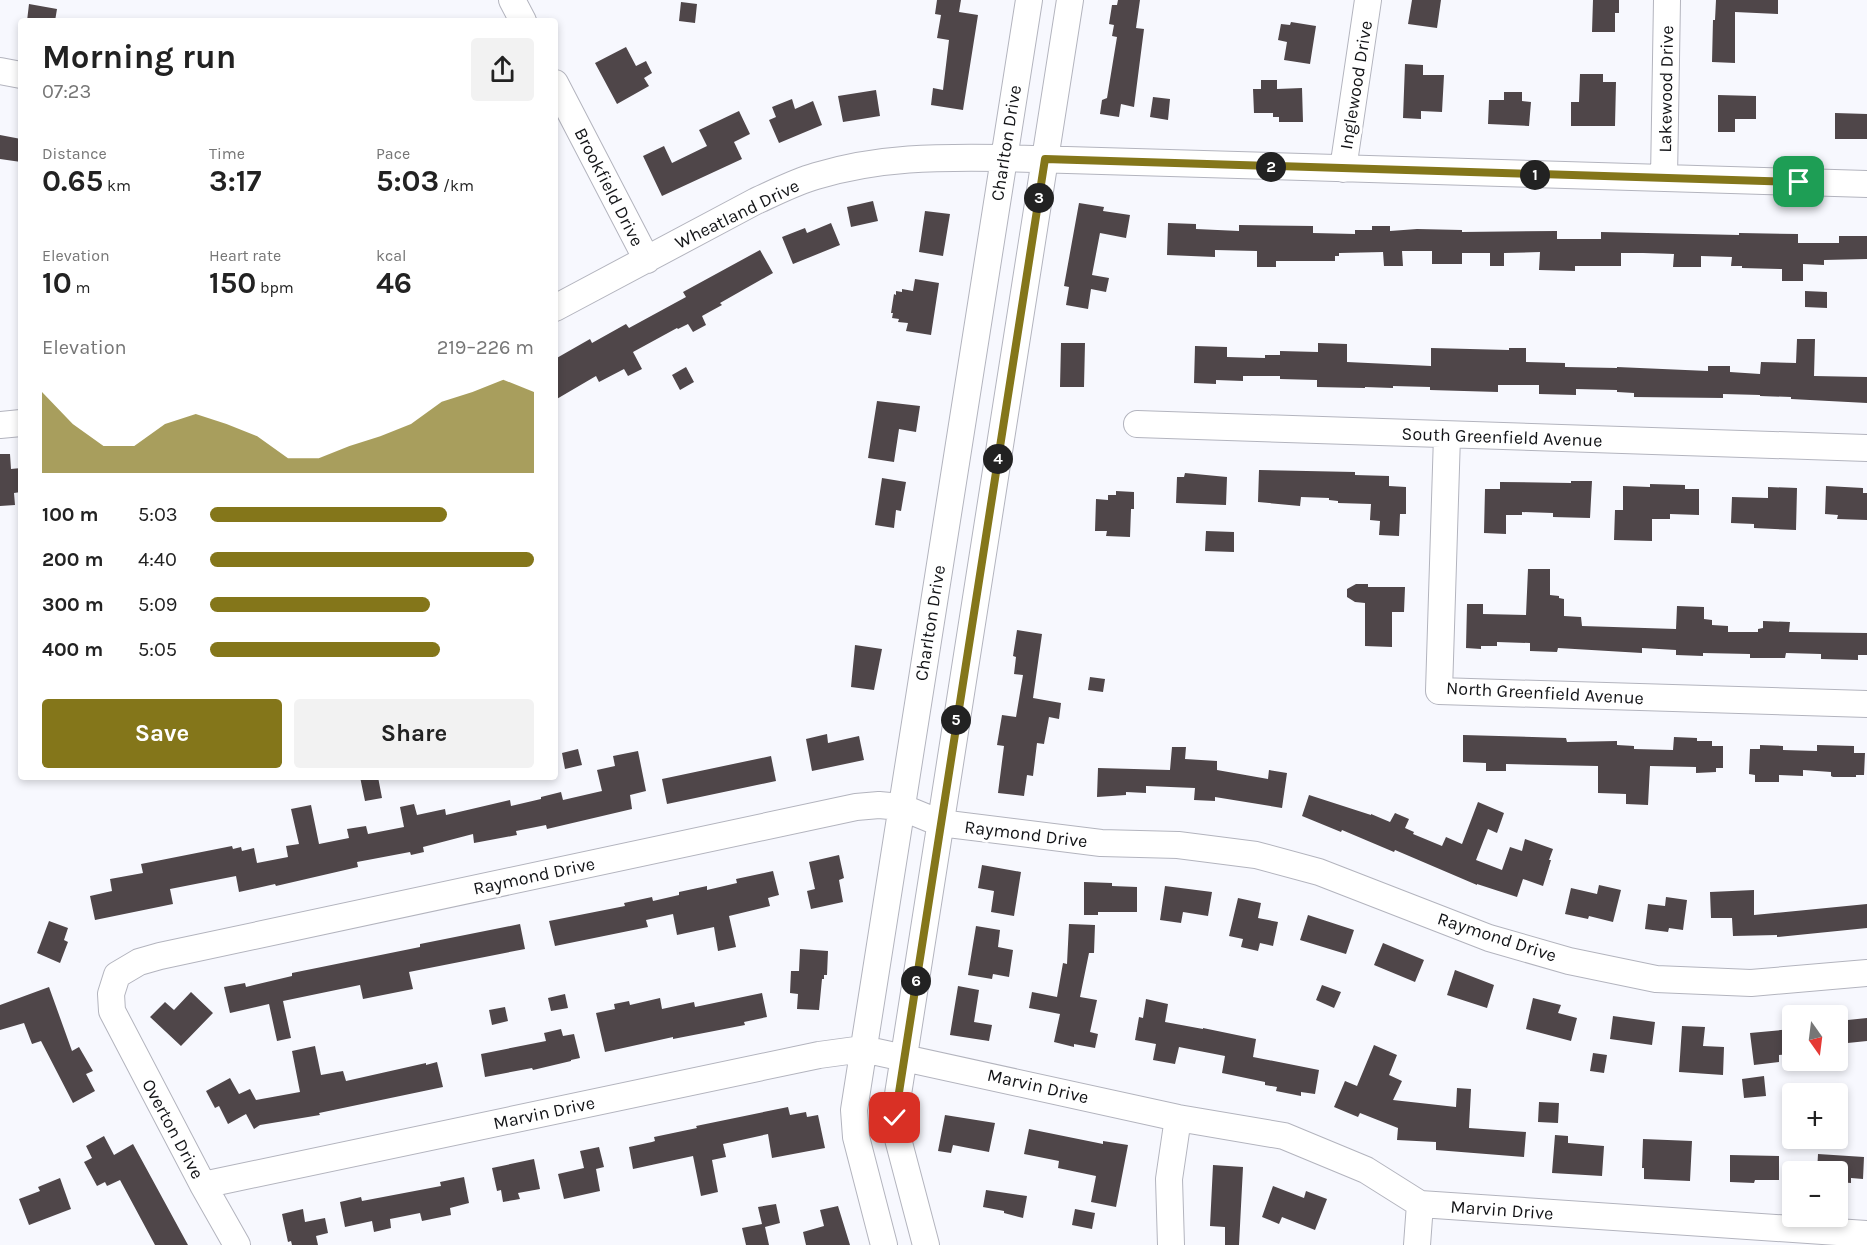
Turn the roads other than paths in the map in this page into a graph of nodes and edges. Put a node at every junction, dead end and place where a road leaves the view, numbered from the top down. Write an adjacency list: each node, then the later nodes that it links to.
1 (512, 0): 6 (street)
2 (1029, 0): 10 (street, Charlton Drive)
3 (1070, 0): 11 (street)
4 (1368, 0): 12 (street, Inglewood Drive)
5 (1667, 0): 13 (street, Lakewood Drive)
6 (521, 18)
7 (0, 71): 8 (street)
8 (18, 74)
9 (558, 89): 15 (street, Brookfield Drive)
10 (1003, 158): 11 (street, Wheatland Drive); 15 (street, Wheatland Drive); 23 (street, Charlton Drive)
11 (1045, 159): 12 (street, Wheatland Drive); 24 (street)
12 (1343, 169): 13 (street, Wheatland Drive)
13 (1664, 178): 14 (street, Wheatland Drive)
14 (1867, 184)
15 (647, 260): 16 (street, Wheatland Drive)
16 (558, 306)
17 (18, 423): 19 (street)
18 (1137, 424): 20 (street, South Greenfield Avenue)
19 (0, 425)
20 (1447, 435): 21 (street, South Greenfield Avenue); 22 (street, North Greenfield Avenue)
21 (1867, 448)
22 (1867, 704)
23 (902, 807): 24 (street, Raymond Drive); 26 (street, Raymond Drive); 27 (street, Charlton Drive)
24 (940, 823): 25 (street, Raymond Drive); 28 (street)
25 (1867, 973)
26 (112, 1011): 30 (street, Overton Drive)
27 (863, 1049): 28 (street, Marvin Drive); 30 (street, Marvin Drive); 34 (street, Charlton Drive)
28 (904, 1056): 29 (street, Marvin Drive); 35 (street)
29 (1178, 1118): 31 (street, Marvin Drive); 36 (street)
30 (204, 1185): 33 (street, Overton Drive)
31 (1420, 1204): 32 (street, Marvin Drive); 37 (street)
32 (1864, 1237)
33 (237, 1245)
34 (884, 1245)
35 (926, 1245)
36 (1171, 1245)
37 (1417, 1245)

